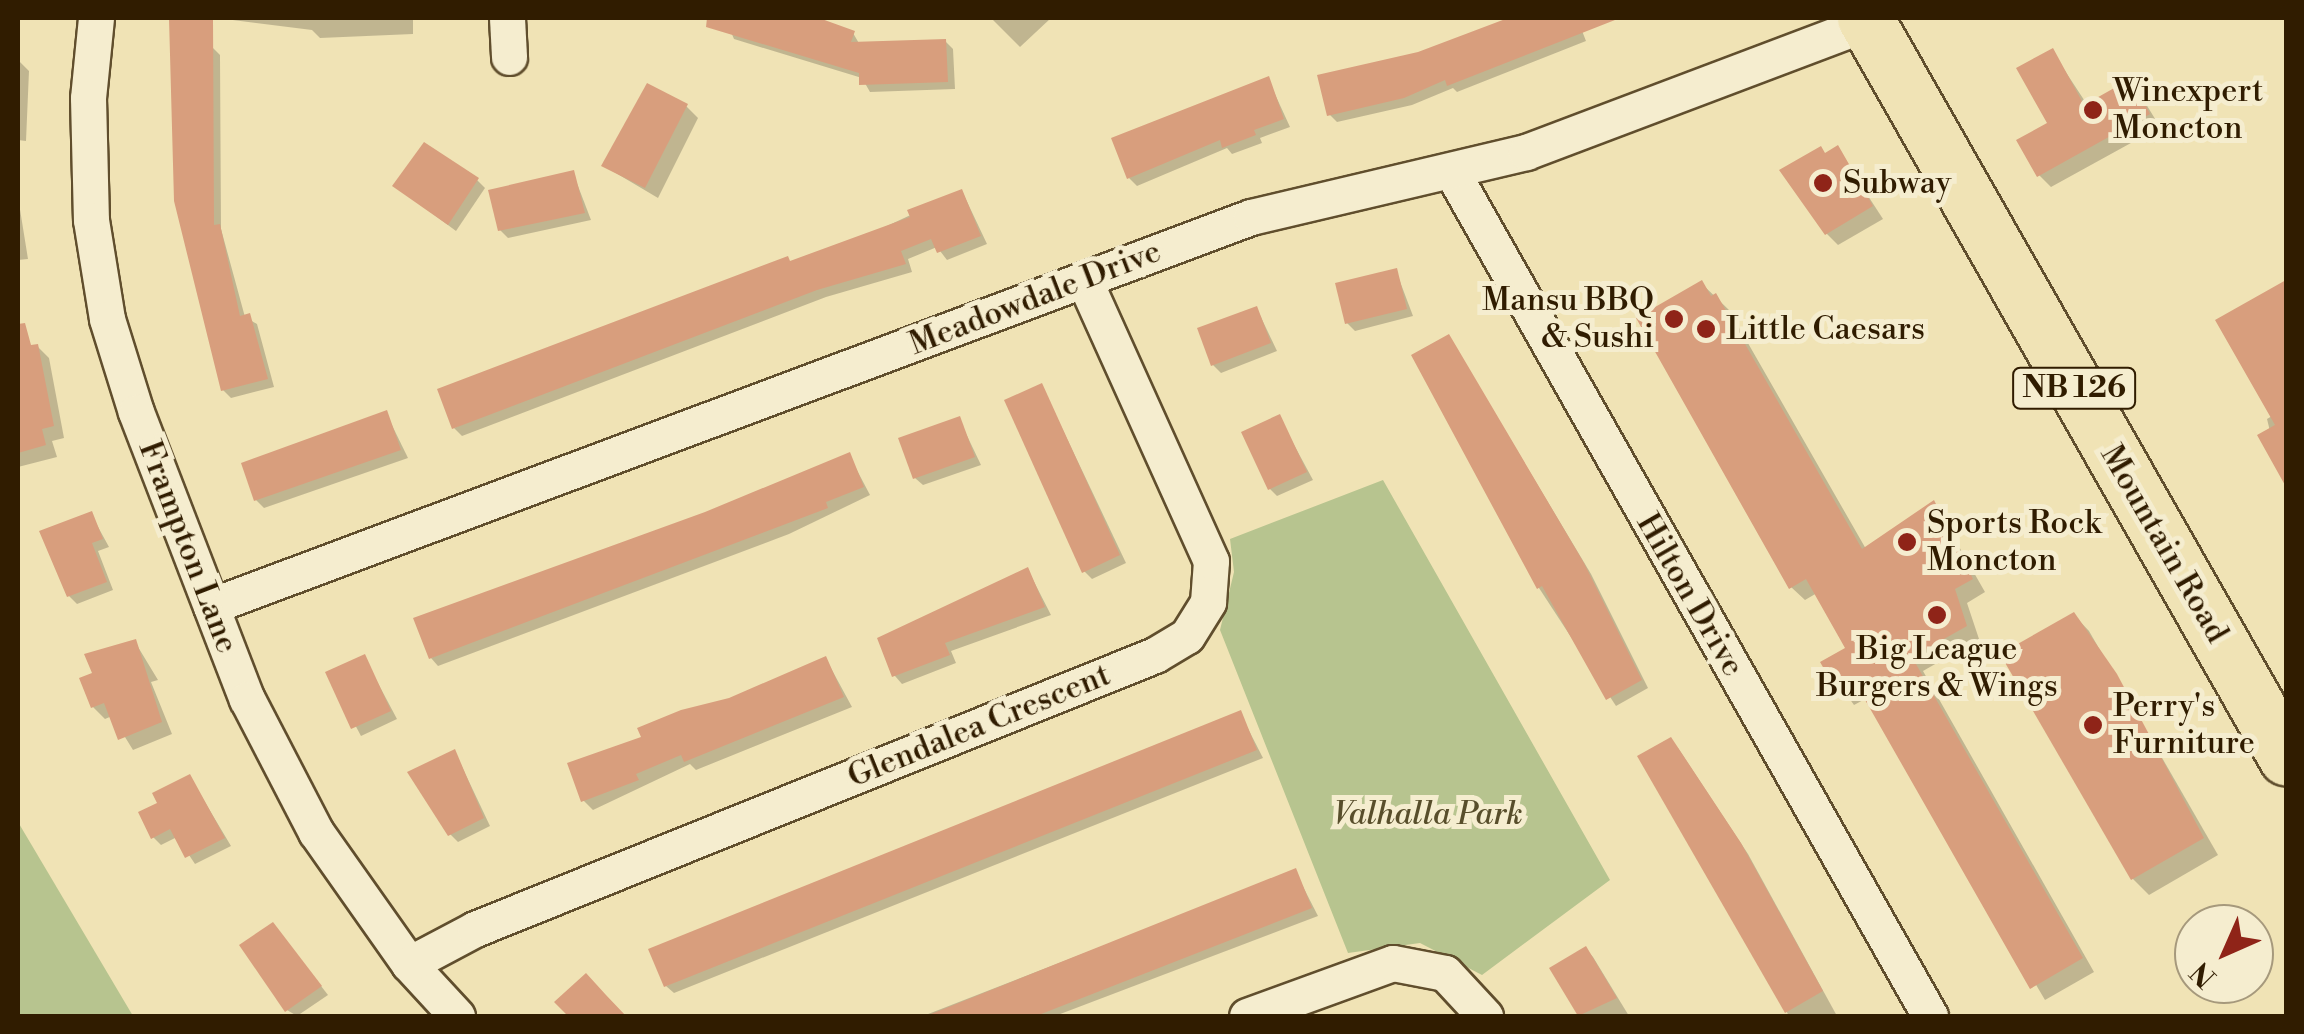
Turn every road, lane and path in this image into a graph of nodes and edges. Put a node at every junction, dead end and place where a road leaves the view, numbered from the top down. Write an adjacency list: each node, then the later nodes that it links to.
1 (96, 18): 7 (street, Frampton Lane)
2 (506, 18): 4 (street)
3 (1866, 20): 5 (street, Meadowdale Drive); 8 (main road, Mountain Road / NB 126)
4 (509, 57)
5 (1452, 172): 6 (street, Meadowdale Drive); 13 (street, Hilton Drive)
6 (1084, 280): 7 (street, Meadowdale Drive); 9 (street, Glendalea Crescent)
7 (211, 606): 9 (street, Frampton Lane)
8 (2286, 758)
9 (409, 964): 10 (street, Frampton Lane)
10 (457, 1016)
11 (1247, 1016): 12 (street)
12 (1484, 1016)
13 (1930, 1016)

